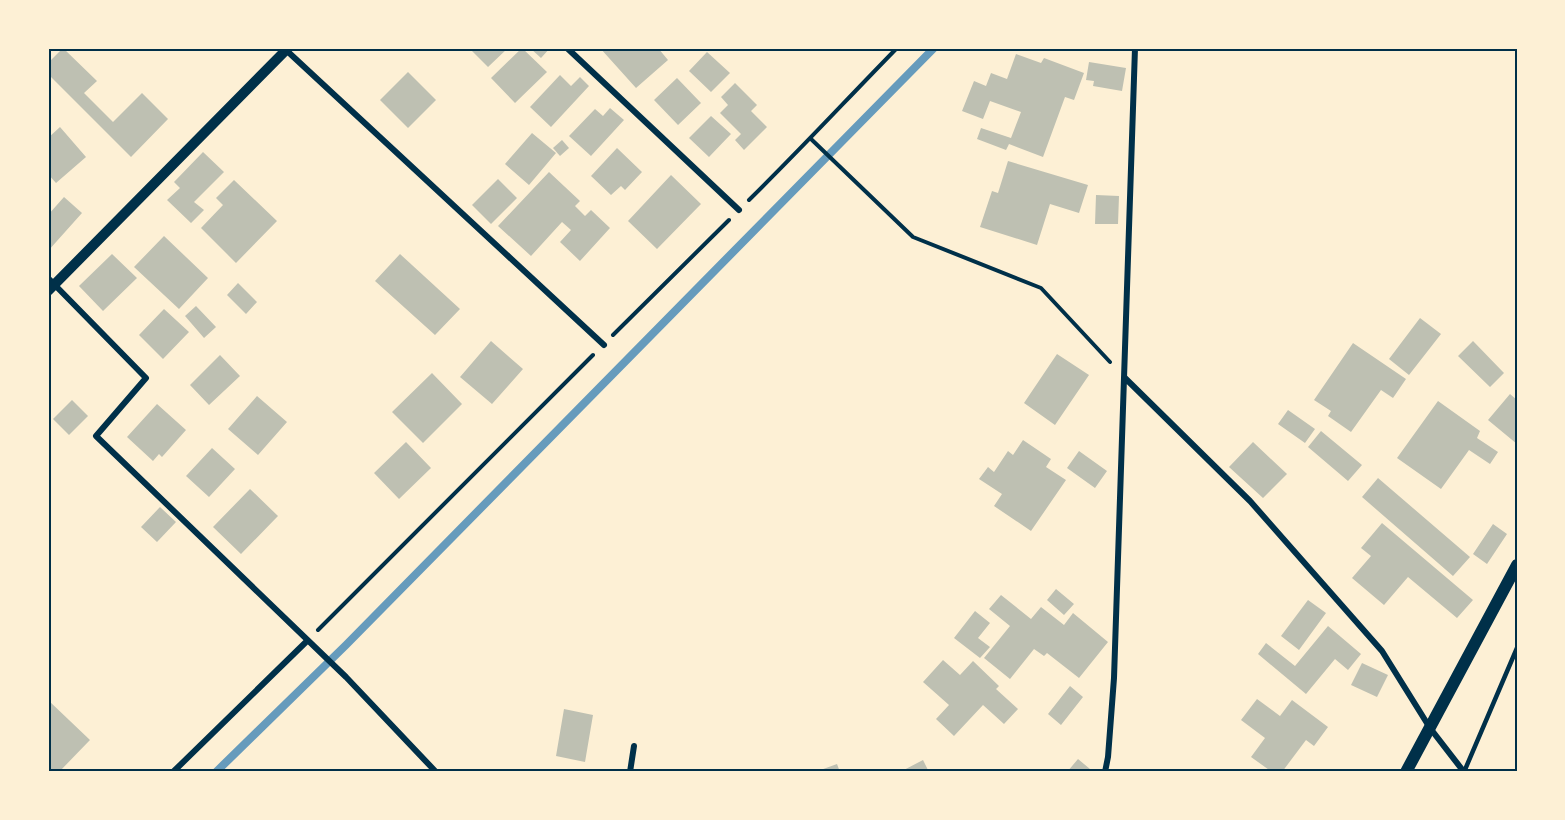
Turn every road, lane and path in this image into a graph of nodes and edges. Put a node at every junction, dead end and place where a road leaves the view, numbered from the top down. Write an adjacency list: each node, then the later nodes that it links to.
1 (567, 48): 5 (street)
2 (1135, 48): 8 (street)
3 (287, 49): 6 (street); 7 (street)
4 (811, 139): 8 (path)
5 (739, 210)
6 (50, 284): 10 (street)
7 (604, 345)
8 (1125, 378): 12 (street); 17 (street)
9 (1517, 565): 12 (main road)
10 (307, 641): 14 (street); 15 (street)
11 (1517, 648): 19 (lane)
12 (1430, 728): 18 (main road); 19 (street)
13 (634, 746): 16 (street)
14 (173, 772)
15 (436, 772)
16 (630, 772)
17 (1105, 772)
18 (1406, 772)
19 (1464, 772)

